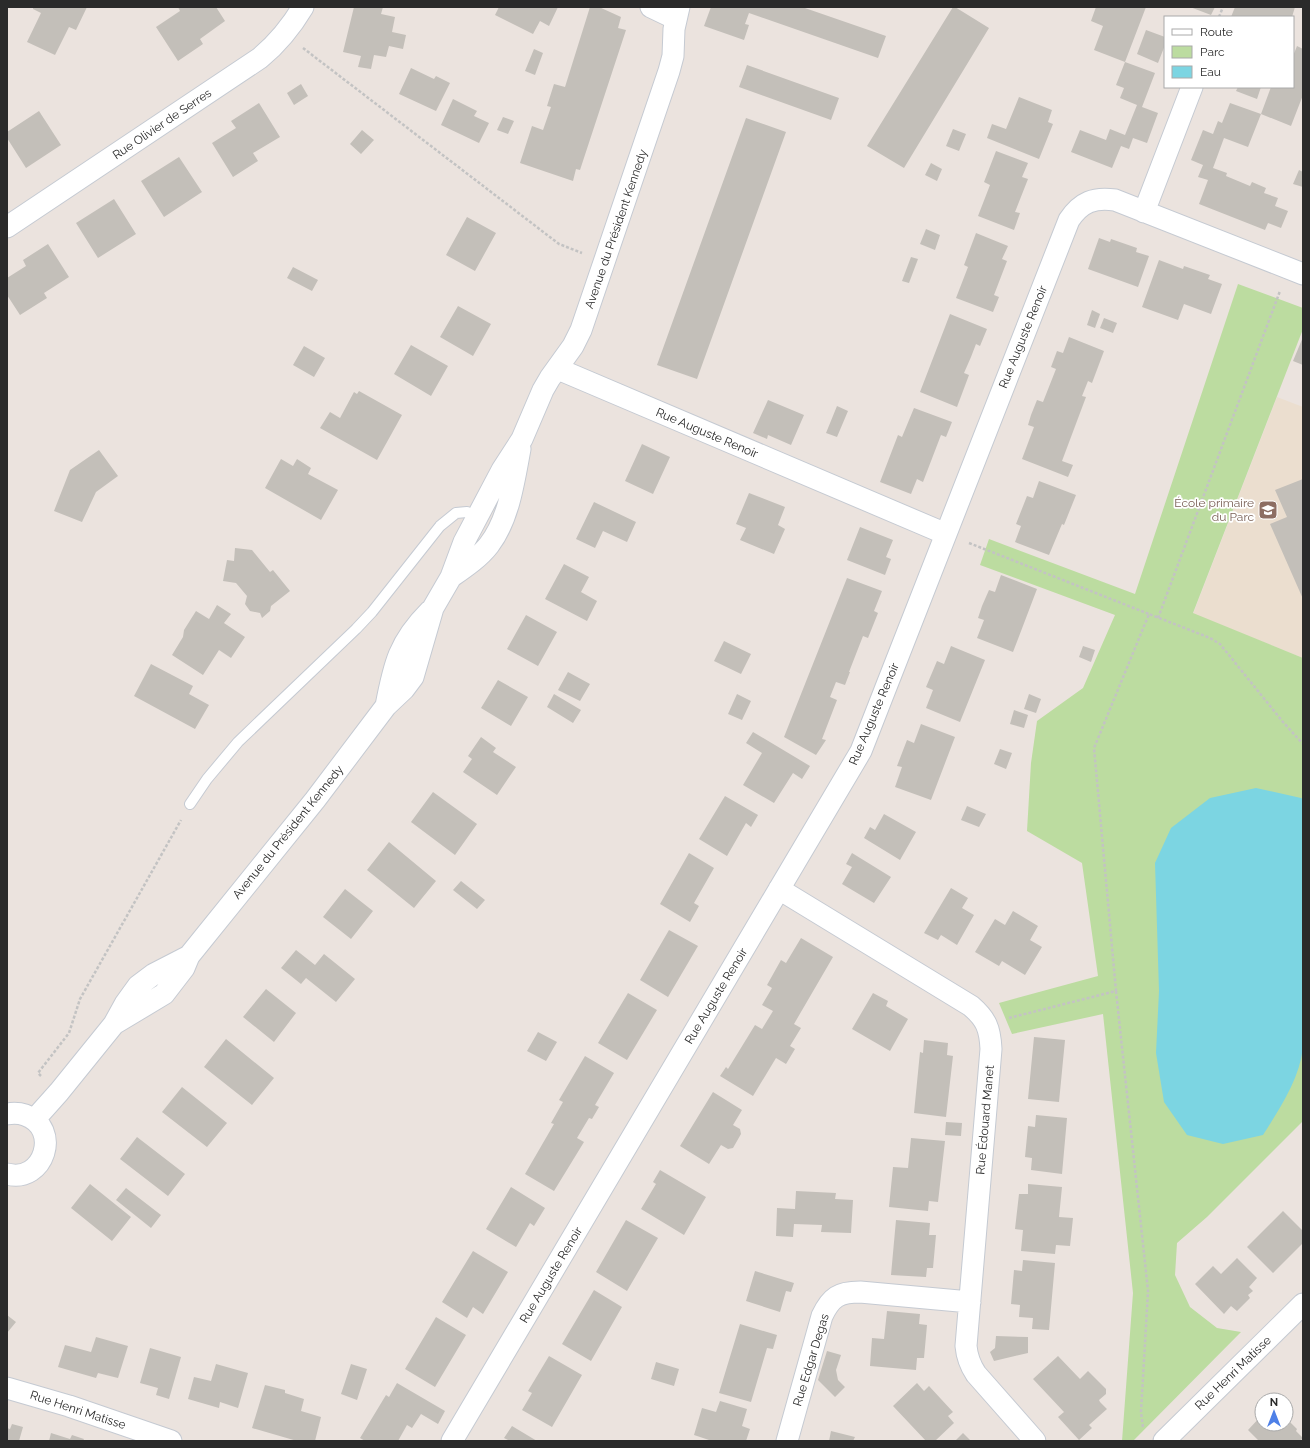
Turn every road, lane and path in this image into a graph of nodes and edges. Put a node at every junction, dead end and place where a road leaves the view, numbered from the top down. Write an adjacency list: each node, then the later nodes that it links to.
1 (303, 7): 4 (street, Rue Olivier de Serres)
2 (650, 7): 3 (street)
3 (677, 13): 8 (street, Avenue du Président Kennedy)
4 (286, 33): 7 (street, Rue Olivier de Serres); 8 (path)
5 (1192, 88): 6 (street)
6 (1144, 212): 9 (street, Rue Auguste Renoir); 13 (street, Rue Auguste Renoir)
7 (7, 227)
8 (605, 262): 10 (street, Avenue du Président Kennedy)
9 (1296, 271): 16 (path)
10 (558, 369): 11 (street, Avenue du Président Kennedy); 13 (street, Rue Auguste Renoir)
11 (522, 439): 12 (street, Avenue du Président Kennedy); 14 (street, Avenue du Président Kennedy)
12 (477, 516): 14 (street, Avenue du Président Kennedy); 18 (lane)
13 (946, 534): 15 (path); 19 (street, Rue Auguste Renoir)
14 (451, 577): 22 (street, Avenue du Président Kennedy)
15 (1149, 614): 16 (path); 20 (path)
16 (1158, 618): 17 (path)
17 (1303, 744)
18 (190, 804): 22 (path)
19 (779, 889): 21 (street, Rue Édouard Manet); 31 (street, Rue Auguste Renoir)
20 (1116, 991): 21 (path); 29 (path)
21 (987, 1024): 26 (street, Rue Édouard Manet)
22 (60, 1092): 24 (street, Avenue du Président Kennedy)
23 (7, 1114): 24 (street)
24 (34, 1120): 25 (street)
25 (7, 1174)
26 (970, 1302): 32 (street, Rue Edgar Degas); 33 (street, Rue Édouard Manet)
27 (1303, 1304): 34 (street, Rue Henri Matisse)
28 (7, 1388): 30 (street, Rue Henri Matisse)
29 (1143, 1430)
30 (171, 1441)
31 (452, 1441)
32 (787, 1441)
33 (1035, 1441)
34 (1164, 1441)

